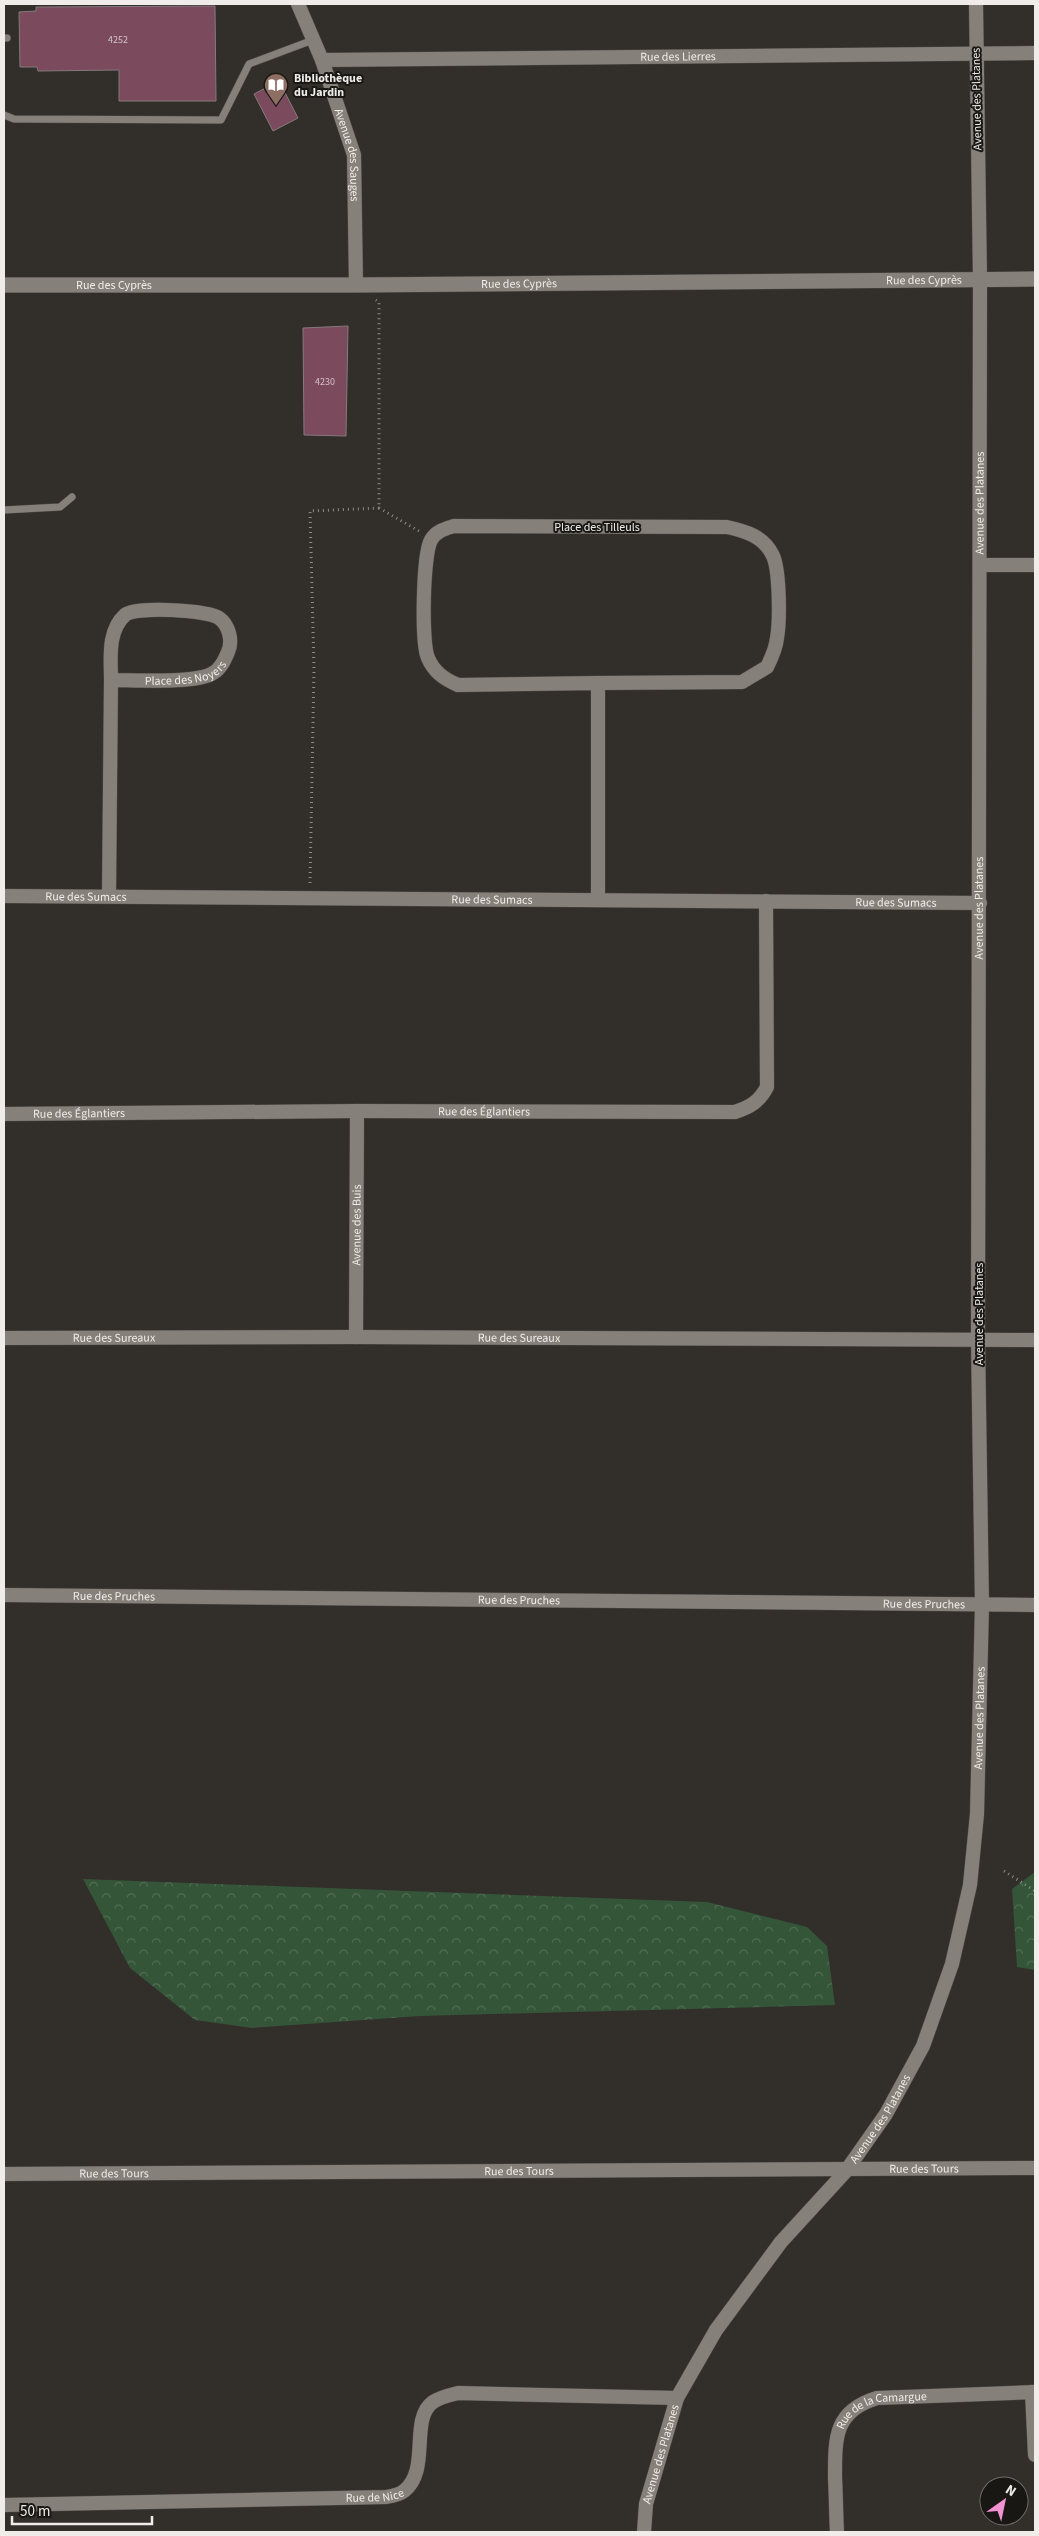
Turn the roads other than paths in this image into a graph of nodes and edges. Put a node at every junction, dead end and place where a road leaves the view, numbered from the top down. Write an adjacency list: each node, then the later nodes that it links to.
1 (298, 4): 3 (street, Avenue des Sauges)
2 (976, 4): 4 (street, Avenue des Platanes)
3 (313, 40): 6 (street, Avenue des Sauges); 7 (lane)
4 (976, 53): 5 (street, Rue des Lierres); 6 (street, Rue des Lierres); 8 (street, Avenue des Platanes)
5 (1035, 53)
6 (322, 60): 10 (street, Avenue des Sauges)
7 (4, 115)
8 (980, 279): 9 (street, Rue des Cyprès); 10 (street, Rue des Cyprès); 14 (street, Avenue des Platanes)
9 (1035, 279)
10 (356, 285): 11 (street, Rue des Cyprès)
11 (4, 286)
12 (72, 497): 13 (lane)
13 (4, 510)
14 (980, 565): 15 (street); 22 (street, Avenue des Platanes)
15 (1035, 565)
16 (111, 680): 16 (street, Place des Noyers); 19 (street, Place des Noyers)
17 (598, 683): 17 (street, Place des Tilleuls); 20 (street)
18 (4, 896): 19 (street, Rue des Sumacs)
19 (109, 896): 20 (street, Rue des Sumacs)
20 (598, 899): 21 (street, Rue des Sumacs)
21 (766, 902): 22 (street, Rue des Sumacs); 23 (street, Rue des Églantiers)
22 (980, 903): 27 (street, Avenue des Platanes)
23 (357, 1111): 24 (street, Rue des Églantiers); 25 (street, Avenue des Buis)
24 (4, 1114)
25 (356, 1337): 26 (street, Rue des Sureaux); 27 (street, Rue des Sureaux)
26 (4, 1338)
27 (978, 1339): 28 (street, Rue des Sureaux); 30 (street, Avenue des Platanes)
28 (1035, 1340)
29 (4, 1595): 30 (street, Rue des Pruches)
30 (982, 1605): 31 (street, Rue des Pruches); 33 (street, Avenue des Platanes)
31 (1035, 1605)
32 (1035, 2168): 33 (street, Rue des Tours)
33 (846, 2171): 34 (street, Rue des Tours); 36 (street, Avenue des Platanes)
34 (4, 2174)
35 (1034, 2392): 37 (street, Rue de la Camargue); 40 (street, Rue de la Camargue)
36 (677, 2398): 38 (street, Rue de Nice); 39 (street, Avenue des Platanes)
37 (1035, 2454)
38 (4, 2505)
39 (644, 2532)
40 (837, 2532)

